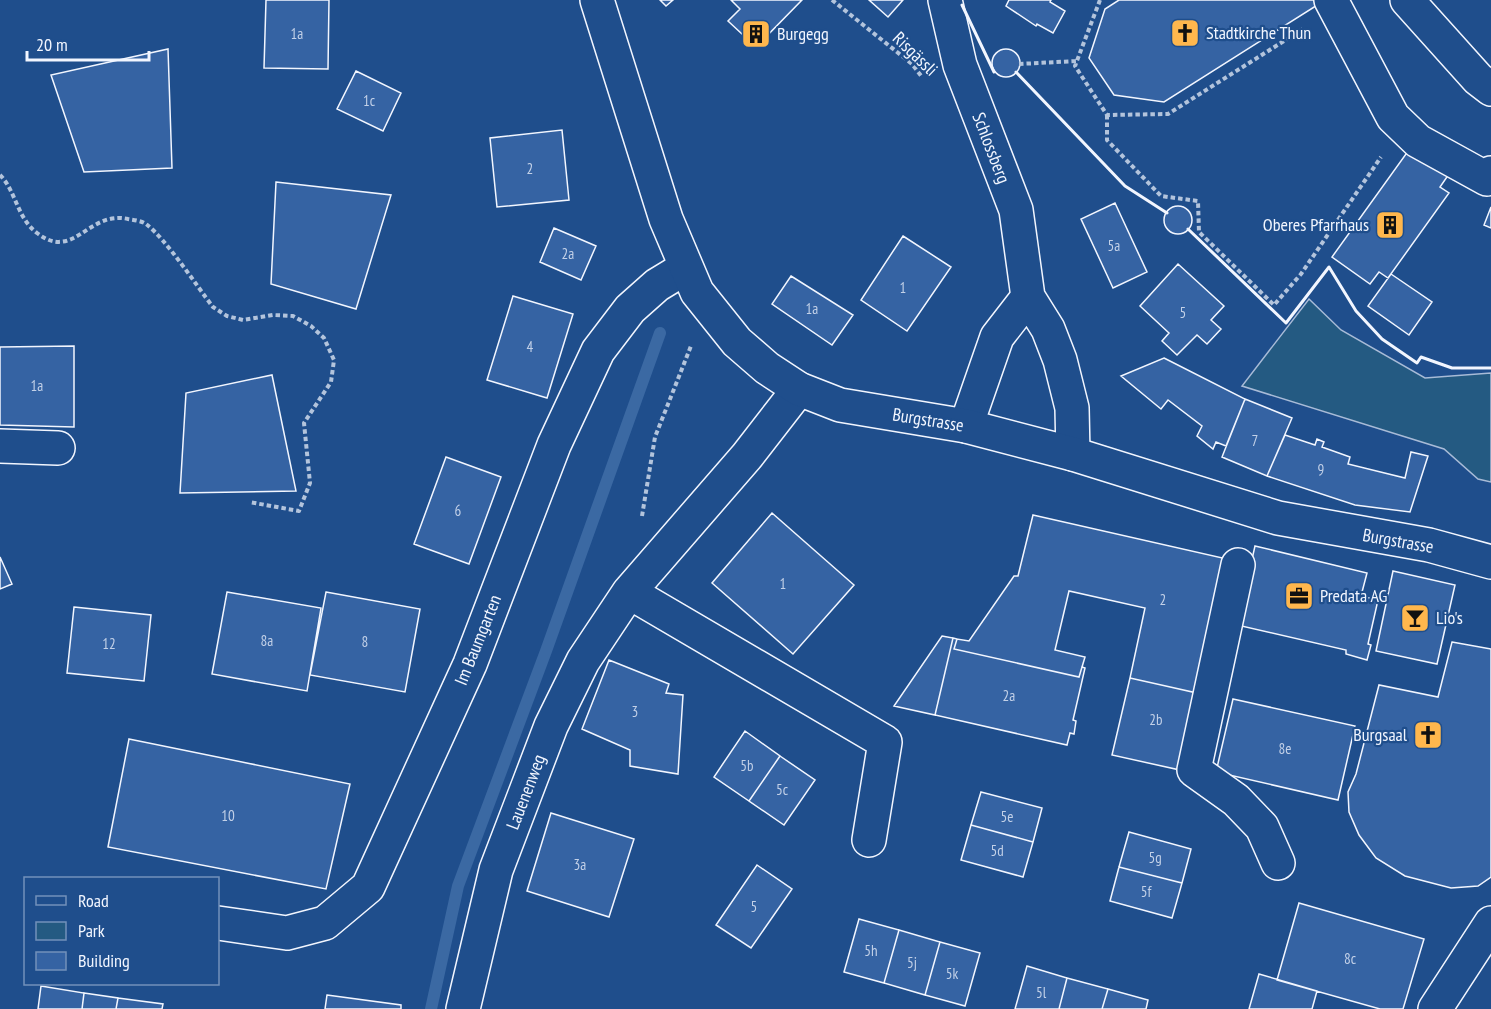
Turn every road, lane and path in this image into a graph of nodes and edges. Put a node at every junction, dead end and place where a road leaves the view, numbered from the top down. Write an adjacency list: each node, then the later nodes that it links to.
1 (832, 0): 9 (path, Risgässli)
2 (945, 0): 16 (street, Schlossberg)
3 (1100, 0): 7 (path)
4 (1407, 0): 10 (street)
5 (599, 1): 15 (street, Burgstrasse)
6 (1333, 4): 11 (path); 12 (street)
7 (1077, 61): 8 (path); 11 (path)
8 (1019, 64)
9 (925, 81)
10 (1491, 89)
11 (1107, 115): 12 (path)
12 (1402, 126): 13 (street)
13 (1491, 173)
14 (0, 175): 23 (path)
15 (685, 268): 18 (street, Burgstrasse); 30 (street, Im Baumgarten)
16 (1028, 297): 19 (street); 22 (street, Schlossberg)
17 (686, 355): 24 (path)
18 (799, 389): 19 (street, Burgstrasse); 27 (street, Lauenenweg)
19 (966, 426): 22 (street, Burgstrasse)
20 (0, 446): 21 (street)
21 (58, 448)
22 (1073, 454): 25 (street, Burgstrasse)
23 (249, 502)
24 (640, 519)
25 (1491, 562)
26 (1238, 565): 29 (street)
27 (629, 592): 28 (street); 32 (street, Lauenenweg)
28 (870, 840)
29 (1278, 863)
30 (219, 923)
31 (1489, 931): 33 (street)
32 (463, 1009)
33 (1435, 1009)

